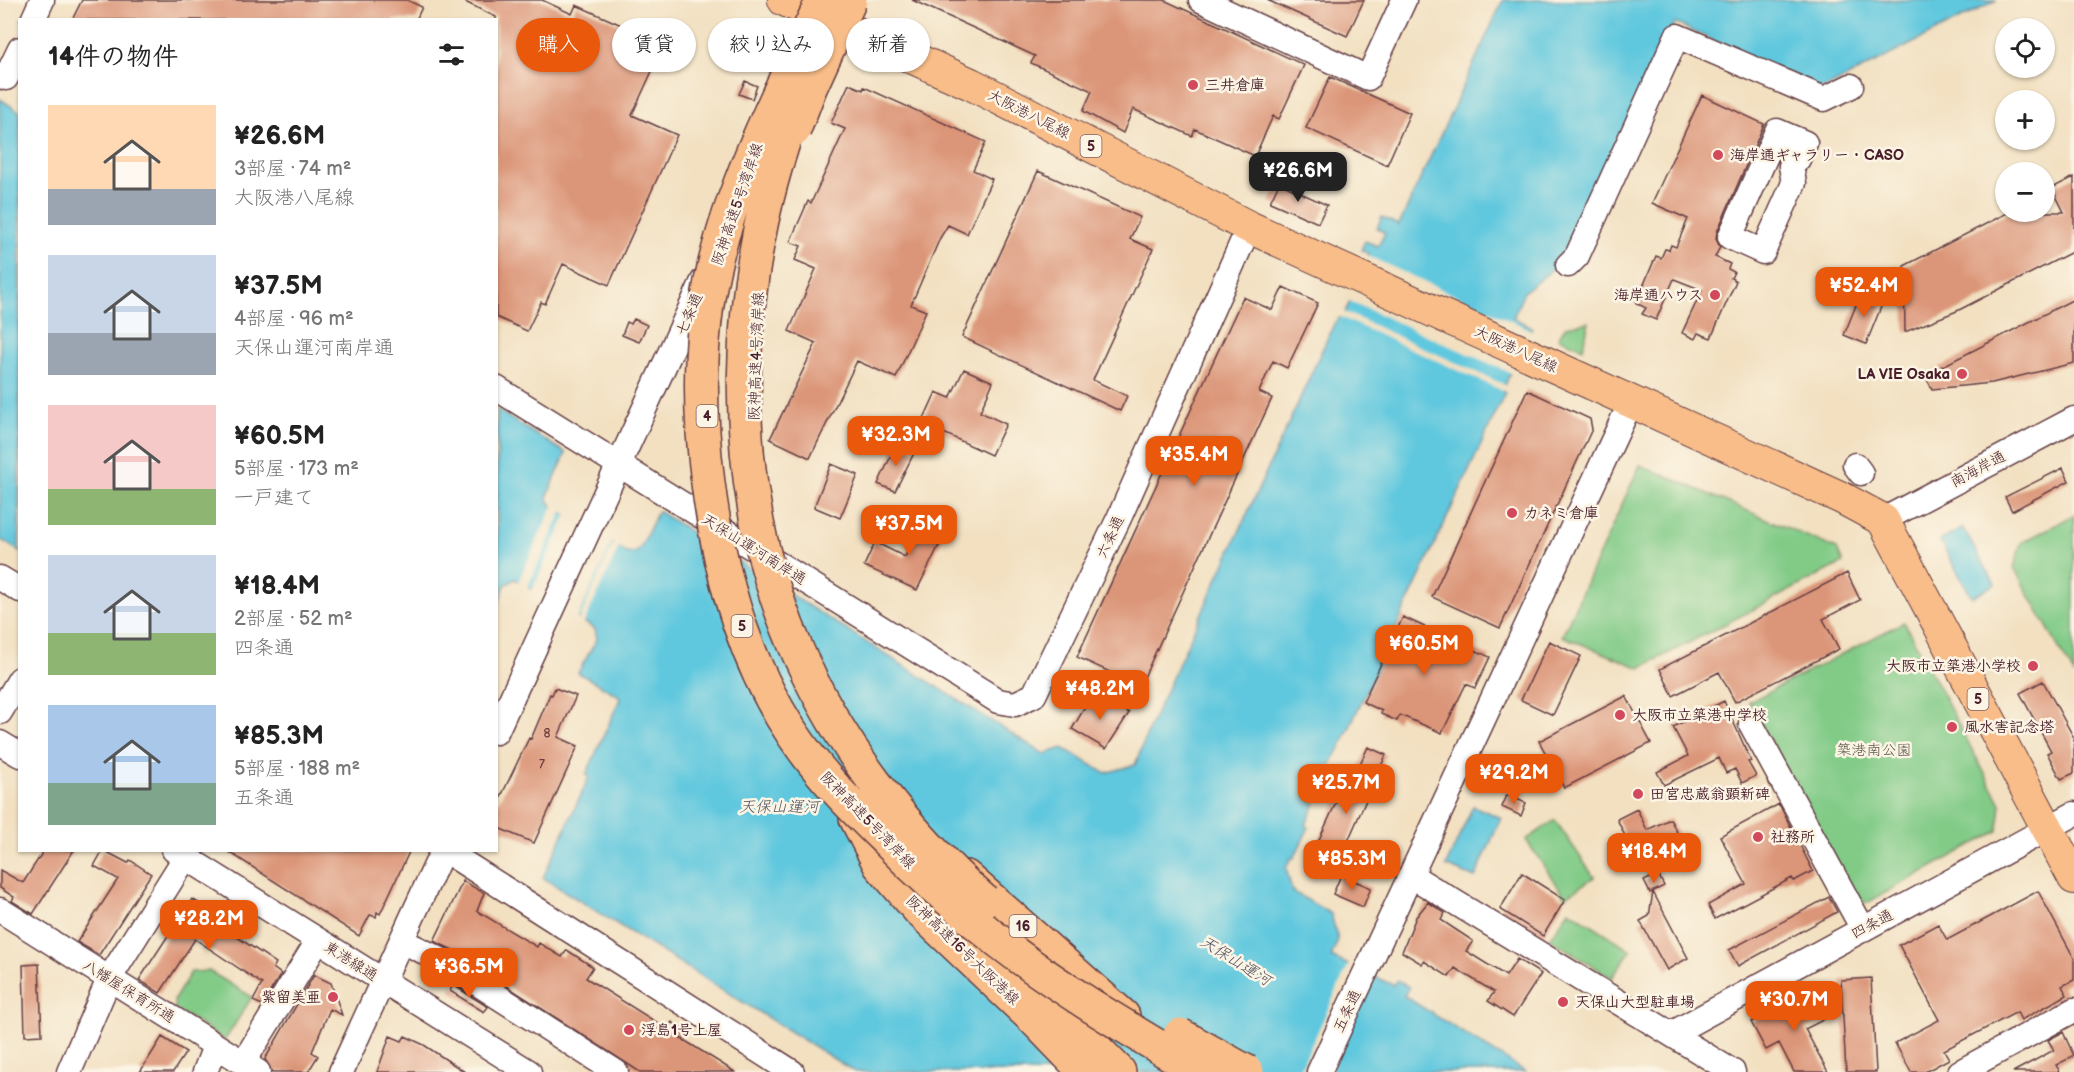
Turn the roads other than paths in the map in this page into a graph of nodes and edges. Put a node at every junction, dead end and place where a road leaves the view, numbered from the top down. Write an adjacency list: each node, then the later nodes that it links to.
1 (42, 0): 6 (street)
2 (784, 0): 5 (main road, 大阪港八尾線 / 5)
3 (1201, 0): 4 (street)
4 (1404, 0)
5 (831, 3): 10 (main road, 大阪港八尾線 / 5); 16 (street, 七条通); 27 (highway, 4, bridge); 52 (highway, 阪神高速4号湾岸線 / 16, bridge); 53 (highway, 阪神高速5号湾岸線 / 5, bridge); 54 (highway, 阪神高速5号湾岸線, bridge)
6 (34, 18)
7 (18, 54): 8 (street)
8 (8, 80)
9 (1851, 86): 12 (street)
10 (1249, 227): 14 (main road, 大阪港八尾線 / 5); 21 (street, 六条通)
11 (1763, 252): 11 (street)
12 (1568, 265)
13 (498, 389): 16 (street, 天保山運河南岸通)
14 (1631, 402): 17 (main road, 大阪港八尾線 / 5); 32 (street, 五条通)
15 (2074, 419): 17 (street, 南海岸通)
16 (620, 466): 21 (street, 天保山運河南岸通); 24 (street, 七条通)
17 (1883, 520): 28 (main road, 5)
18 (0, 578): 19 (street)
19 (18, 589)
20 (18, 682): 22 (street)
21 (1015, 704)
22 (0, 712)
23 (1751, 724): 35 (street)
24 (498, 728)
25 (0, 742): 26 (street)
26 (18, 754)
27 (856, 818): 50 (highway, 阪神高速16号大阪港線); 51 (highway, bridge)
28 (2061, 822): 33 (main road, 5); 35 (street, 四条通)
29 (442, 852): 37 (street)
30 (446, 852): 49 (street)
31 (179, 854): 36 (street, 東港線通); 38 (street)
32 (1412, 876): 41 (street); 55 (street, 五条通)
33 (2074, 878)
34 (0, 910): 38 (street, 八幡屋保育所通)
35 (1863, 928): 41 (street, 四条通)
36 (318, 941): 39 (street, 東港線通); 43 (street)
37 (402, 941): 39 (street); 48 (street)
38 (109, 979): 42 (street, 八幡屋保育所通); 44 (street)
39 (383, 981): 46 (street); 47 (street, 東港線通)
40 (2074, 1010): 57 (street)
41 (1671, 1034): 56 (street)
42 (215, 1046): 43 (street, 八幡屋保育所通); 45 (street)
43 (250, 1067)
44 (69, 1072)
45 (205, 1072)
46 (341, 1072)
47 (528, 1072)
48 (616, 1072)
49 (792, 1072)
50 (1085, 1072)
51 (1119, 1072)
52 (1176, 1072)
53 (1201, 1072)
54 (1247, 1072)
55 (1319, 1072)
56 (1733, 1072)
57 (1960, 1072)

